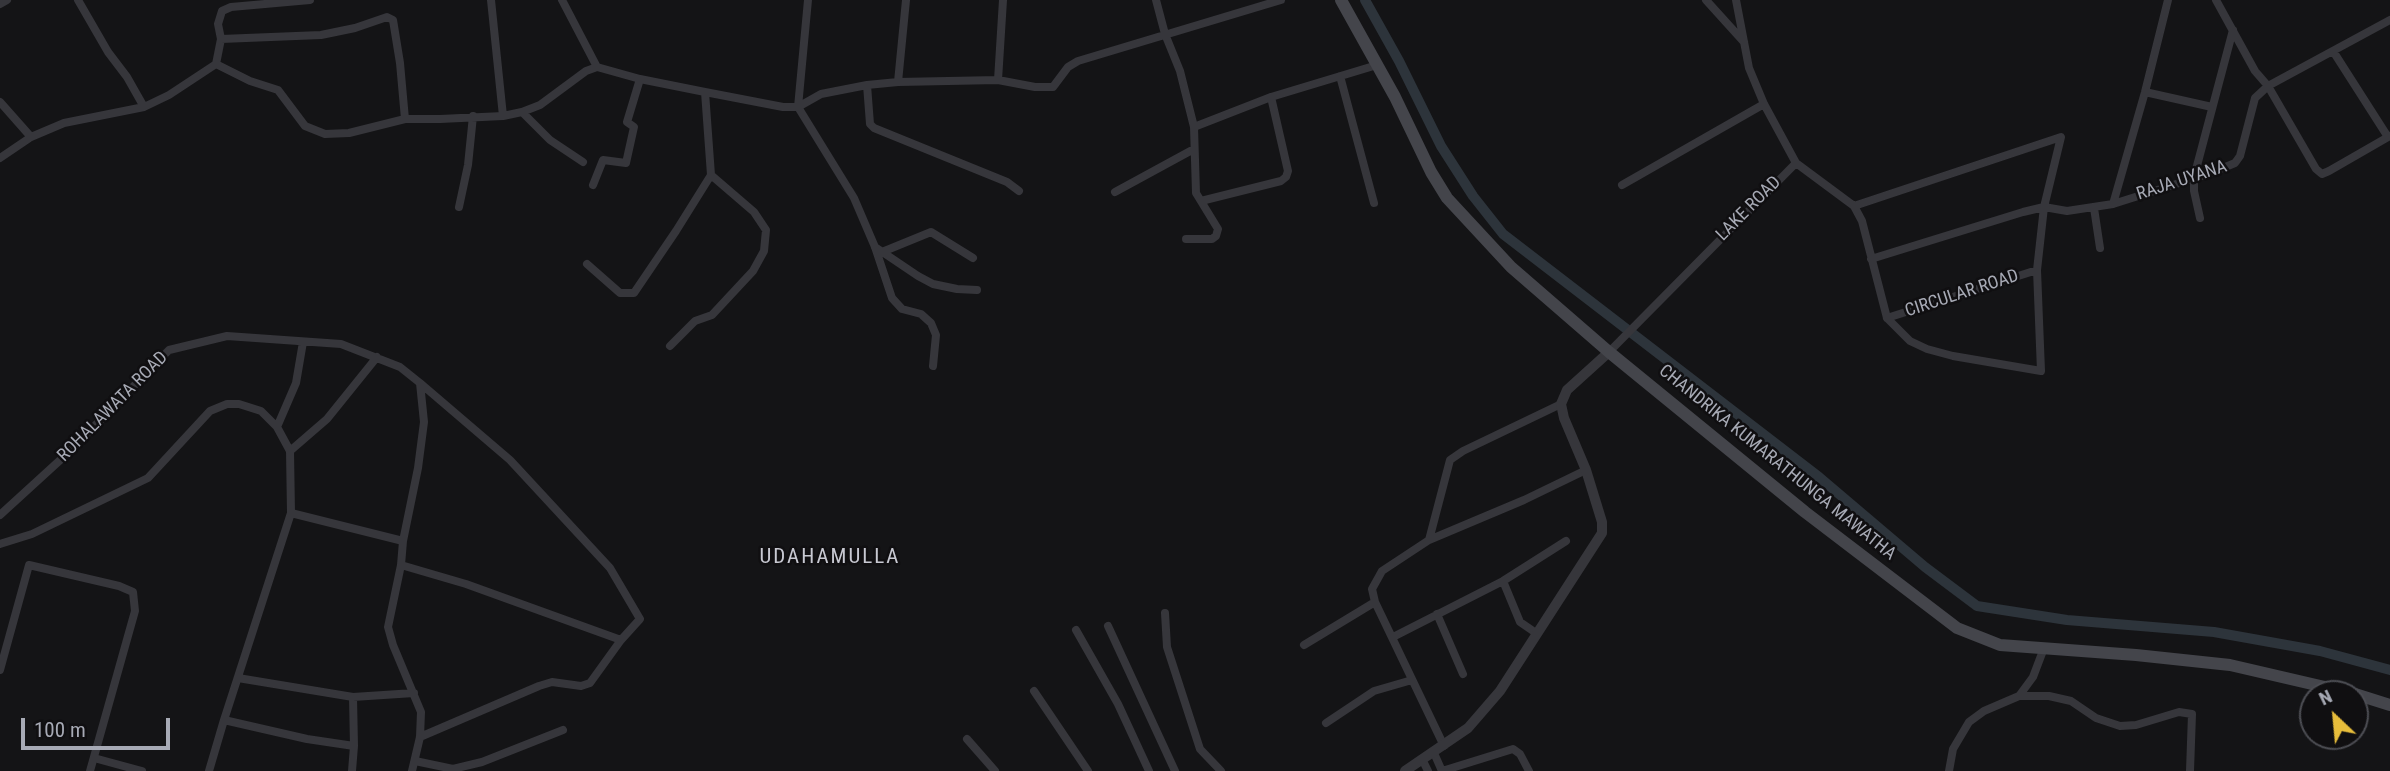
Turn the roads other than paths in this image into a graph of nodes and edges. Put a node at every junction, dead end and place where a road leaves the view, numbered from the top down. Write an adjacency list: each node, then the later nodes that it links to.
1 (7, 0): 16 (street)
2 (78, 0): 37 (street)
3 (310, 0): 20 (street)
4 (491, 0): 42 (street)
5 (562, 0): 25 (street)
6 (808, 0): 38 (street)
7 (906, 0): 29 (street)
8 (1003, 0): 28 (street)
9 (1156, 0): 19 (street)
10 (1281, 0): 19 (street)
11 (1341, 0): 24 (main road, CHANDRIKA KUMARATHUNGA MAWATHA)
12 (1706, 0): 21 (street)
13 (1735, 0): 21 (street, LAKE ROAD)
14 (2168, 0): 33 (street)
15 (2216, 0): 18 (street)
16 (0, 4)
17 (2390, 20): 22 (street)
18 (2233, 30): 31 (street); 39 (street)
19 (1165, 34): 28 (street); 44 (street)
20 (221, 39): 23 (street); 43 (street)
21 (1744, 42): 36 (street, LAKE ROAD)
22 (2333, 51): 31 (street); 46 (street)
23 (216, 64): 37 (street); 43 (street)
24 (1377, 65): 26 (street); 76 (main road, CHANDRIKA KUMARATHUNGA MAWATHA)
25 (597, 67): 27 (street); 40 (street)
26 (1340, 76): 34 (street); 58 (street)
27 (640, 79): 32 (street); 53 (street)
28 (998, 80): 29 (street)
29 (898, 82): 30 (street)
30 (867, 85): 38 (street); 55 (street)
31 (2268, 86): 46 (street); 52 (street, RAJA UYANA)
32 (705, 92): 38 (street); 51 (street)
33 (2145, 92): 39 (street); 59 (street)
34 (1271, 97): 44 (street); 57 (street)
35 (0, 102): 45 (street)
36 (1764, 104): 50 (street, LAKE ROAD); 54 (street)
37 (144, 107): 45 (street)
38 (798, 107): 67 (street)
39 (2212, 107): 52 (street)
40 (522, 112): 42 (street); 49 (street)
41 (473, 116): 42 (street); 43 (street); 61 (street)
42 (503, 116)
43 (405, 118)
44 (1194, 127): 47 (street)
45 (31, 137): 48 (street)
46 (2389, 137)
47 (1194, 149): 56 (street); 57 (street)
48 (0, 158)
49 (583, 162)
50 (1796, 163): 60 (street); 76 (street, LAKE ROAD)
51 (711, 175): 70 (street); 75 (street)
52 (2194, 177): 59 (street, RAJA UYANA); 64 (street)
53 (593, 185)
54 (1622, 185)
55 (1020, 191)
56 (1115, 192)
57 (1201, 201): 65 (street)
58 (1374, 203)
59 (2113, 204): 63 (street, RAJA UYANA)
60 (1854, 206): 62 (street, CIRCULAR ROAD); 69 (street, CIRCULAR ROAD)
61 (459, 207)
62 (2044, 207): 63 (street, RAJA UYANA); 69 (street, RAJA UYANA); 71 (street, CIRCULAR ROAD)
63 (2094, 208): 66 (street)
64 (2200, 218)
65 (1186, 239)
66 (2100, 248)
67 (879, 249): 68 (street); 72 (street); 78 (street)
68 (973, 257)
69 (1871, 259): 73 (street, CIRCULAR ROAD)
70 (587, 264)
71 (2037, 270): 73 (street, CIRCULAR ROAD); 73 (street)
72 (977, 290)
73 (1887, 318)
74 (303, 342): 77 (street, ROHALAWATA ROAD); 81 (street); 85 (street, ROHALAWATA ROAD)
75 (670, 346)
76 (1613, 347): 80 (street); 101 (main road, CHANDRIKA KUMARATHUNGA MAWATHA)
77 (377, 357): 79 (street, ROHALAWATA ROAD); 82 (street)
78 (933, 366)
79 (420, 383): 87 (street); 99 (street, ROHALAWATA ROAD)
80 (1561, 404): 83 (street); 86 (street)
81 (277, 427): 82 (street); 89 (street)
82 (290, 451): 84 (street)
83 (1586, 470): 86 (street); 97 (street)
84 (291, 513): 87 (street); 104 (street)
85 (0, 515)
86 (1429, 540): 92 (street)
87 (403, 541): 90 (street)
88 (1566, 541): 91 (street)
89 (0, 544)
90 (401, 565): 99 (street); 108 (street)
91 (1503, 580): 94 (street); 97 (street)
92 (1375, 602): 98 (street); 100 (street)
93 (1165, 613): 132 (street)
94 (1437, 614): 98 (street); 103 (street)
95 (1108, 625): 131 (street)
96 (1076, 630): 130 (street)
97 (1536, 634): 119 (street)
98 (1393, 637): 105 (street)
99 (621, 640): 116 (street)
100 (1304, 645)
101 (2044, 648): 106 (main road, CHANDRIKA KUMARATHUNGA MAWATHA); 109 (street)
102 (0, 670): 120 (street)
103 (1463, 674)
104 (238, 678): 110 (street); 113 (street)
105 (1412, 680): 114 (street); 119 (street)
106 (2299, 681)
107 (1034, 691): 129 (street)
108 (414, 693): 110 (street); 116 (street)
109 (2019, 696): 136 (street); 137 (street)
110 (353, 697): 118 (street)
111 (2369, 698): 112 (main road, CHANDRIKA KUMARATHUNGA MAWATHA)
112 (2390, 705)
113 (224, 720): 118 (street); 125 (street)
114 (1326, 723)
115 (563, 730): 121 (street)
116 (420, 737): 121 (street)
117 (967, 739): 128 (street)
118 (354, 746): 126 (street)
119 (1439, 749): 122 (street); 134 (street)
120 (94, 758): 123 (street); 124 (street)
121 (415, 761): 127 (street)
122 (1425, 766): 133 (street)
123 (90, 771)
124 (142, 771)
125 (209, 771)
126 (352, 771)
127 (412, 771)
128 (995, 771)
129 (1088, 771)
130 (1149, 771)
131 (1175, 771)
132 (1221, 771)
133 (1405, 771)
134 (1442, 771): 135 (street)
135 (1529, 771)
136 (1949, 771)
137 (2190, 771)

